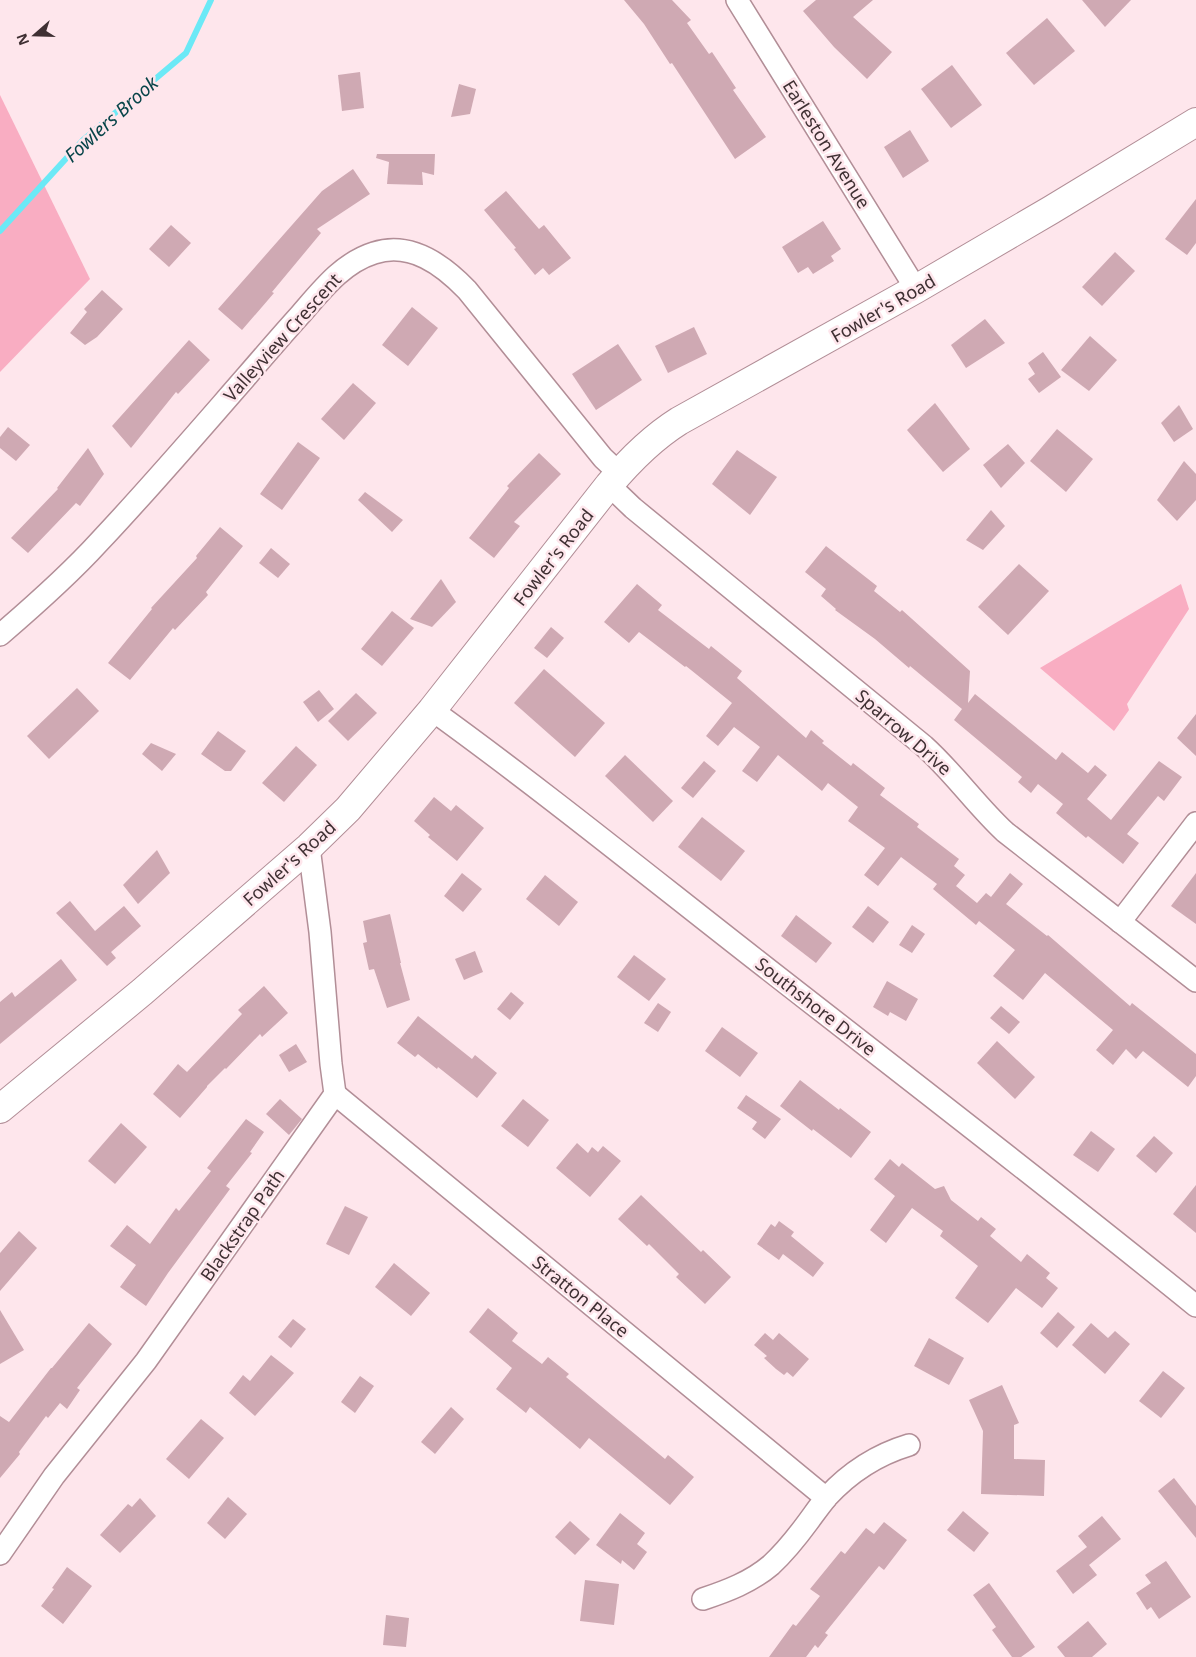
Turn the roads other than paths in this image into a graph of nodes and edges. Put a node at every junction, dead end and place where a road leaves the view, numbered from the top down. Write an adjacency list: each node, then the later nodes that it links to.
1 (737, 0): 3 (street, Earleston Avenue)
2 (1194, 128): 3 (street, Fowler's Road)
3 (916, 289): 4 (street, Fowler's Road)
4 (614, 479): 5 (street, Valleyview Crescent); 6 (street, Fowler's Road); 9 (street, Sparrow Drive)
5 (0, 635)
6 (432, 710): 8 (street, Fowler's Road); 13 (street, Southshore Drive)
7 (1196, 823): 9 (street)
8 (309, 847): 11 (street); 12 (street, Fowler's Road)
9 (1120, 922): 10 (street, Sparrow Drive)
10 (1196, 981)
11 (335, 1094): 15 (street, Stratton Place); 16 (street, Blackstrap Path)
12 (0, 1109)
13 (1196, 1306)
14 (909, 1445): 15 (street)
15 (826, 1498): 17 (street)
16 (0, 1554)
17 (703, 1599)

